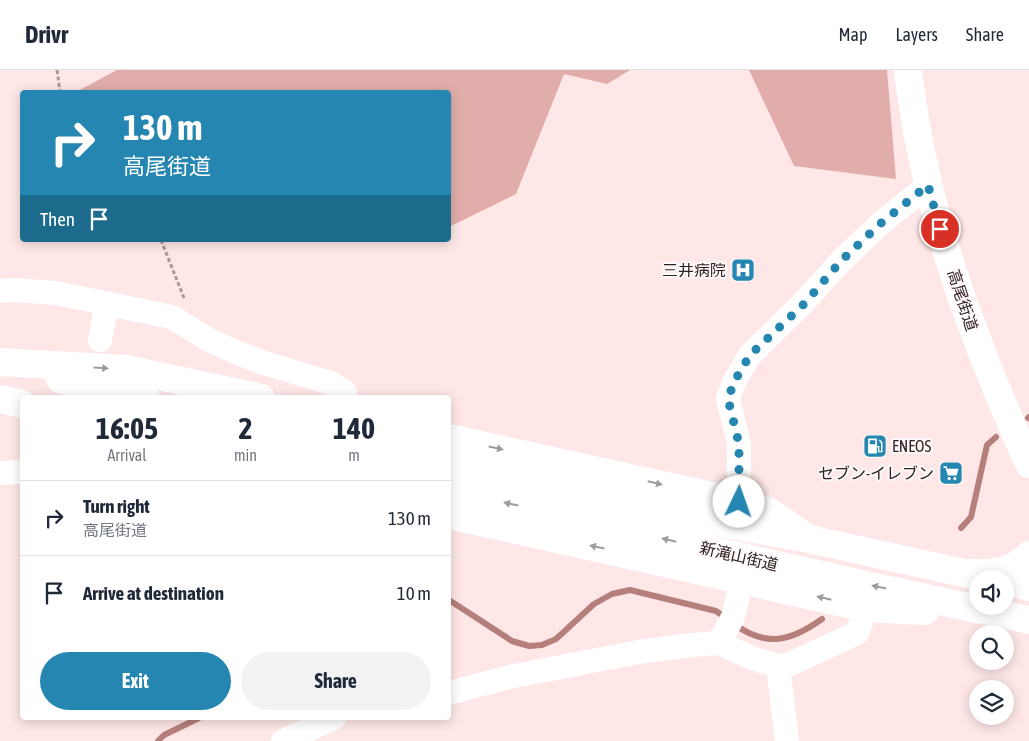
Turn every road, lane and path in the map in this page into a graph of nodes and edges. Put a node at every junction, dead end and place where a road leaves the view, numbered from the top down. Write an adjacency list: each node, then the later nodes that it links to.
1 (58, 70): 3 (path)
2 (908, 70): 4 (main road, 高尾街道)
3 (60, 90)
4 (928, 185): 17 (main road, 高尾街道); 22 (street)
5 (162, 242): 8 (path)
6 (0, 291): 7 (street)
7 (107, 303): 8 (street); 9 (street)
8 (197, 331): 13 (street)
9 (100, 340)
10 (0, 364): 11 (main road); 12 (main road, one-way to 12)
11 (133, 395)
12 (247, 395)
13 (345, 395)
14 (0, 399): 15 (main road)
15 (20, 404)
16 (451, 438): 22 (main road, one-way to 22)
17 (1028, 459)
18 (451, 464): 24 (main road, 新滝山街道)
19 (20, 472): 20 (street)
20 (0, 473)
21 (451, 490): 32 (main road, 新滝山街道, one-way to 21)
22 (739, 502): 24 (main road)
23 (451, 514): 28 (main road, one-way to 23)
24 (809, 539): 27 (main road, 新滝山街道)
25 (1029, 555): 26 (main road, 新滝山街道)
26 (1005, 570)
27 (969, 574)
28 (742, 579): 31 (main road, one-way to 28); 33 (street)
29 (1014, 584): 30 (main road)
30 (1029, 587)
31 (866, 608): 32 (main road); 34 (street)
32 (1020, 617)
33 (726, 632): 34 (street); 35 (street)
34 (778, 666): 38 (street)
35 (451, 692)
36 (327, 720): 37 (street)
37 (283, 741)
38 (787, 741)

